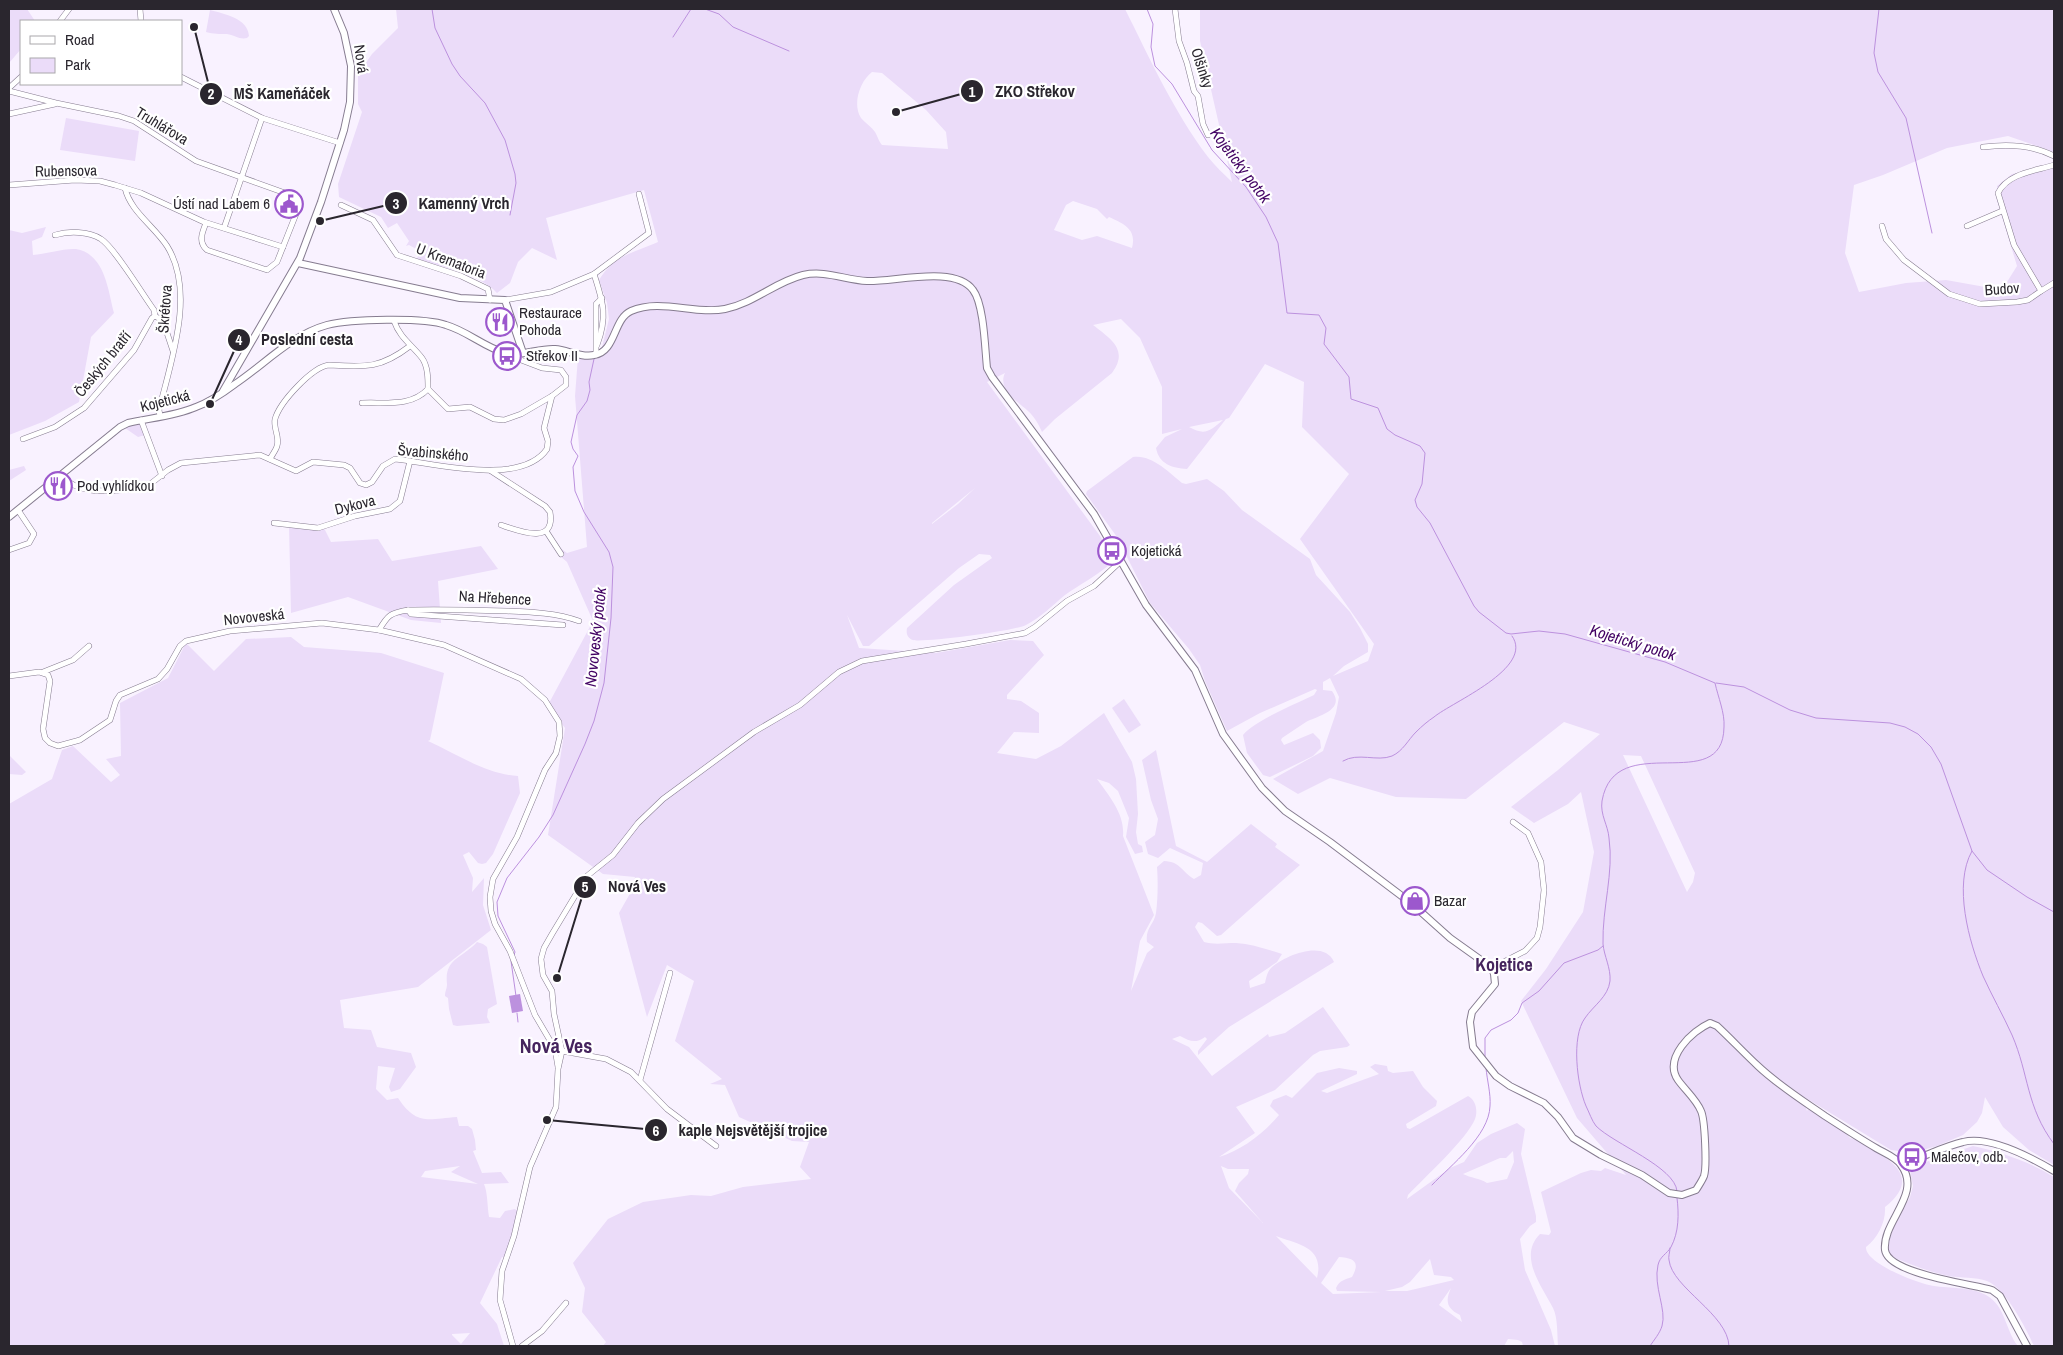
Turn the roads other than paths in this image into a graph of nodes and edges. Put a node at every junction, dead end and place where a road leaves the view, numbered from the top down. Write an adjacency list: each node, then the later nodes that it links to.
1 (69, 9): 4 (street)
2 (334, 9): 12 (street, Nová)
3 (1175, 9): 11 (street, Olšinky)
4 (61, 20)
5 (20, 78): 7 (street, Truhlářova)
6 (182, 78): 10 (street)
7 (9, 89): 8 (street, Truhlářova)
8 (56, 104): 9 (street); 16 (street, Truhlářova)
9 (9, 114)
10 (262, 118): 12 (street); 16 (street)
11 (1208, 135)
12 (340, 143): 28 (street, Nová)
13 (1983, 147): 14 (street)
14 (2054, 156)
15 (2054, 165): 21 (street, Budov)
16 (240, 178): 25 (street); 27 (street, Truhlářova)
17 (9, 185): 18 (street, Rubensova)
18 (125, 188): 22 (street, Rubensova); 39 (street, Škrétova)
19 (639, 194): 29 (street, U Krematoria)
20 (341, 205): 33 (street, U Krematoria)
21 (2002, 210): 24 (street); 31 (street, Budov)
22 (206, 223): 25 (street, Rubensova); 27 (street)
23 (1882, 226): 31 (street, Budov)
24 (1967, 226)
25 (224, 228): 27 (street, Rubensova)
26 (56, 235): 35 (street)
27 (283, 247)
28 (298, 262): 33 (street); 43 (street, Nová)
29 (594, 274): 32 (street); 34 (street, U Krematoria)
30 (2054, 283): 31 (street)
31 (2040, 291)
32 (602, 298): 37 (street); 37 (street)
33 (490, 300): 34 (street, U Krematoria)
34 (505, 300): 40 (street)
35 (155, 316): 39 (street); 48 (street, Českých bratří)
36 (394, 320): 38 (street); 40 (street, Kojetická); 43 (street, Kojetická)
37 (597, 345): 41 (street)
38 (410, 346): 42 (street); 49 (street)
39 (174, 352): 46 (street, Škrétova)
40 (520, 354): 41 (street, Kojetická); 44 (street, Švabinského)
41 (596, 355): 61 (street)
42 (428, 389): 44 (street); 45 (street)
43 (223, 392): 46 (street, Kojetická)
44 (552, 396): 51 (street, Švabinského)
45 (362, 403)
46 (160, 416): 47 (street, Kojetická)
47 (141, 420): 52 (street, Kojetická); 53 (street)
48 (23, 439)
49 (270, 459): 50 (street, Švabinského); 53 (street, Švabinského)
50 (410, 461): 51 (street, Švabinského); 56 (street, Dykova)
51 (491, 471): 58 (street)
52 (60, 475): 53 (street, Švabinského); 54 (street, Kojetická)
53 (162, 476)
54 (18, 510): 55 (street, Kojetická); 59 (street)
55 (9, 517)
56 (274, 523)
57 (501, 525): 58 (street)
58 (546, 532): 60 (street)
59 (11, 550)
60 (561, 554)
61 (1121, 561): 70 (street); 72 (street)
62 (408, 610): 63 (street, Na Hřebence); 64 (street, Na Hřebence); 65 (street, Na Hřebence)
63 (579, 621)
64 (563, 625)
65 (380, 630): 67 (street, Novoveská); 73 (street, Novoveská)
66 (90, 646): 67 (street)
67 (43, 672): 68 (street)
68 (9, 676)
69 (1513, 822): 70 (street)
70 (1492, 968): 76 (street)
71 (670, 973): 74 (street)
72 (562, 1052): 73 (street); 74 (street)
73 (558, 1069): 79 (street)
74 (640, 1080): 75 (street)
75 (716, 1146)
76 (1901, 1164): 77 (street); 81 (street)
77 (2054, 1172)
78 (566, 1302): 80 (street)
79 (513, 1346)
80 (522, 1346)
81 (2028, 1346)

